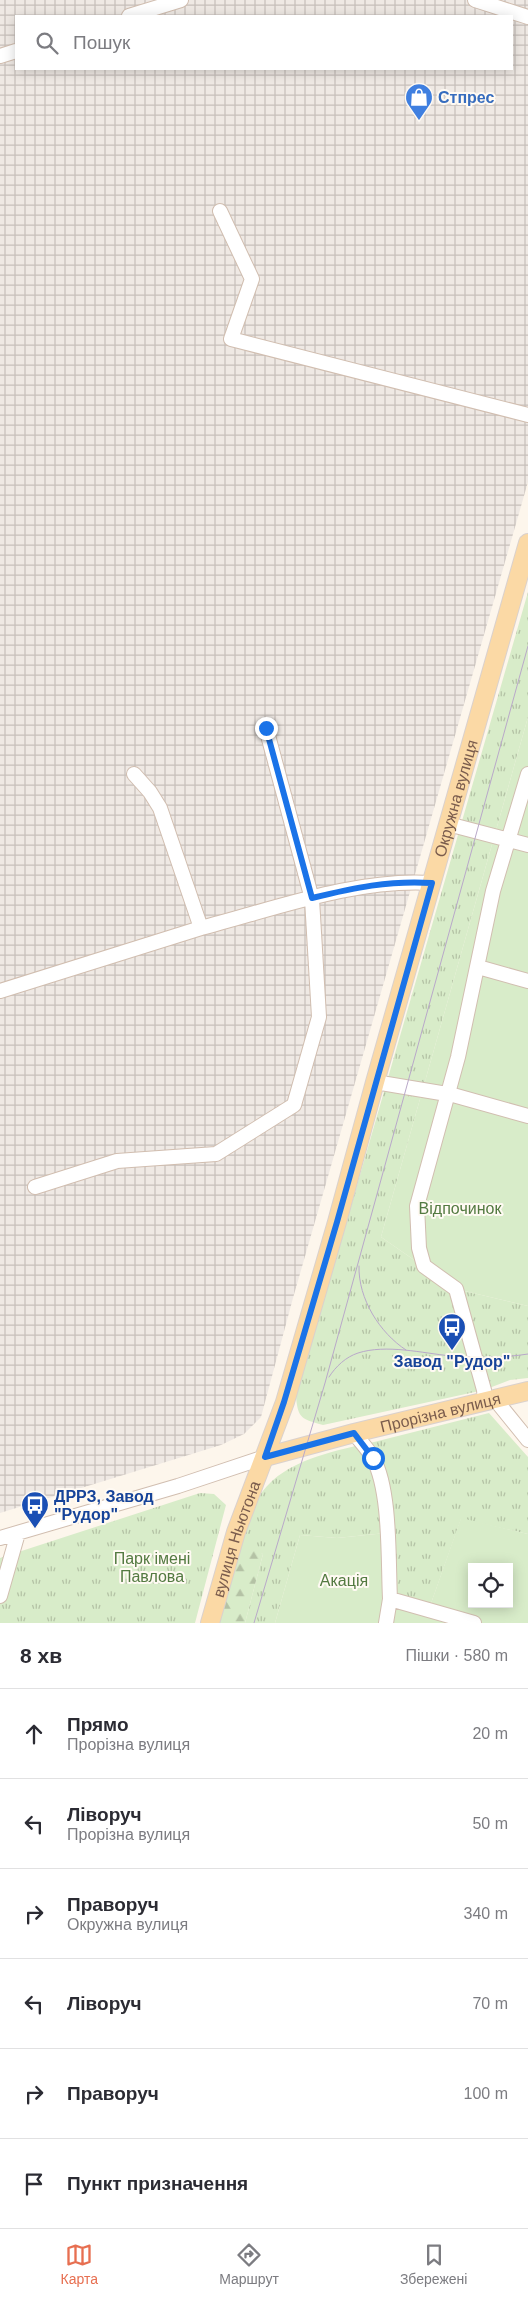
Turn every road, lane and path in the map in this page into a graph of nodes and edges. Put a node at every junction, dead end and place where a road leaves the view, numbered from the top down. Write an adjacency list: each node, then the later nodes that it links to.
1 (475, 0): 4 (street)
2 (174, 1): 3 (street)
3 (132, 15)
4 (528, 17)
5 (15, 51): 6 (street)
6 (0, 56)
7 (220, 210): 8 (street)
8 (528, 415)
9 (528, 543): 13 (main road, Окружна вулиця)
10 (266, 728): 17 (street)
11 (134, 774): 18 (street)
12 (528, 774): 14 (street)
13 (448, 824): 14 (street); 16 (main road, Окружна вулиця)
14 (510, 840): 15 (street); 19 (street)
15 (528, 846)
16 (432, 883): 17 (street); 22 (main road, Окружна вулиця)
17 (312, 898): 18 (street); 25 (street)
18 (201, 928): 21 (street)
19 (478, 967): 20 (street); 23 (street)
20 (528, 981)
21 (0, 991)
22 (375, 1082): 23 (street); 30 (main road, Окружна вулиця)
23 (446, 1094): 24 (street); 27 (street)
24 (528, 1116)
25 (35, 1187)
26 (528, 1391): 27 (main road, Прорізна вулиця)
27 (489, 1399): 28 (main road, Прорізна вулиця); 29 (street)
28 (354, 1433): 30 (main road, Прорізна вулиця); 34 (street, Прорізна вулиця)
29 (528, 1440)
30 (265, 1457): 31 (street, Прорізна вулиця); 35 (main road, вулиця Ньютона)
31 (18, 1533): 32 (street, Прорізна вулиця); 33 (street)
32 (0, 1538)
33 (0, 1596)
34 (390, 1599): 36 (street, Прорізна вулиця); 37 (street)
35 (210, 1623)
36 (386, 1623)
37 (474, 1623)

